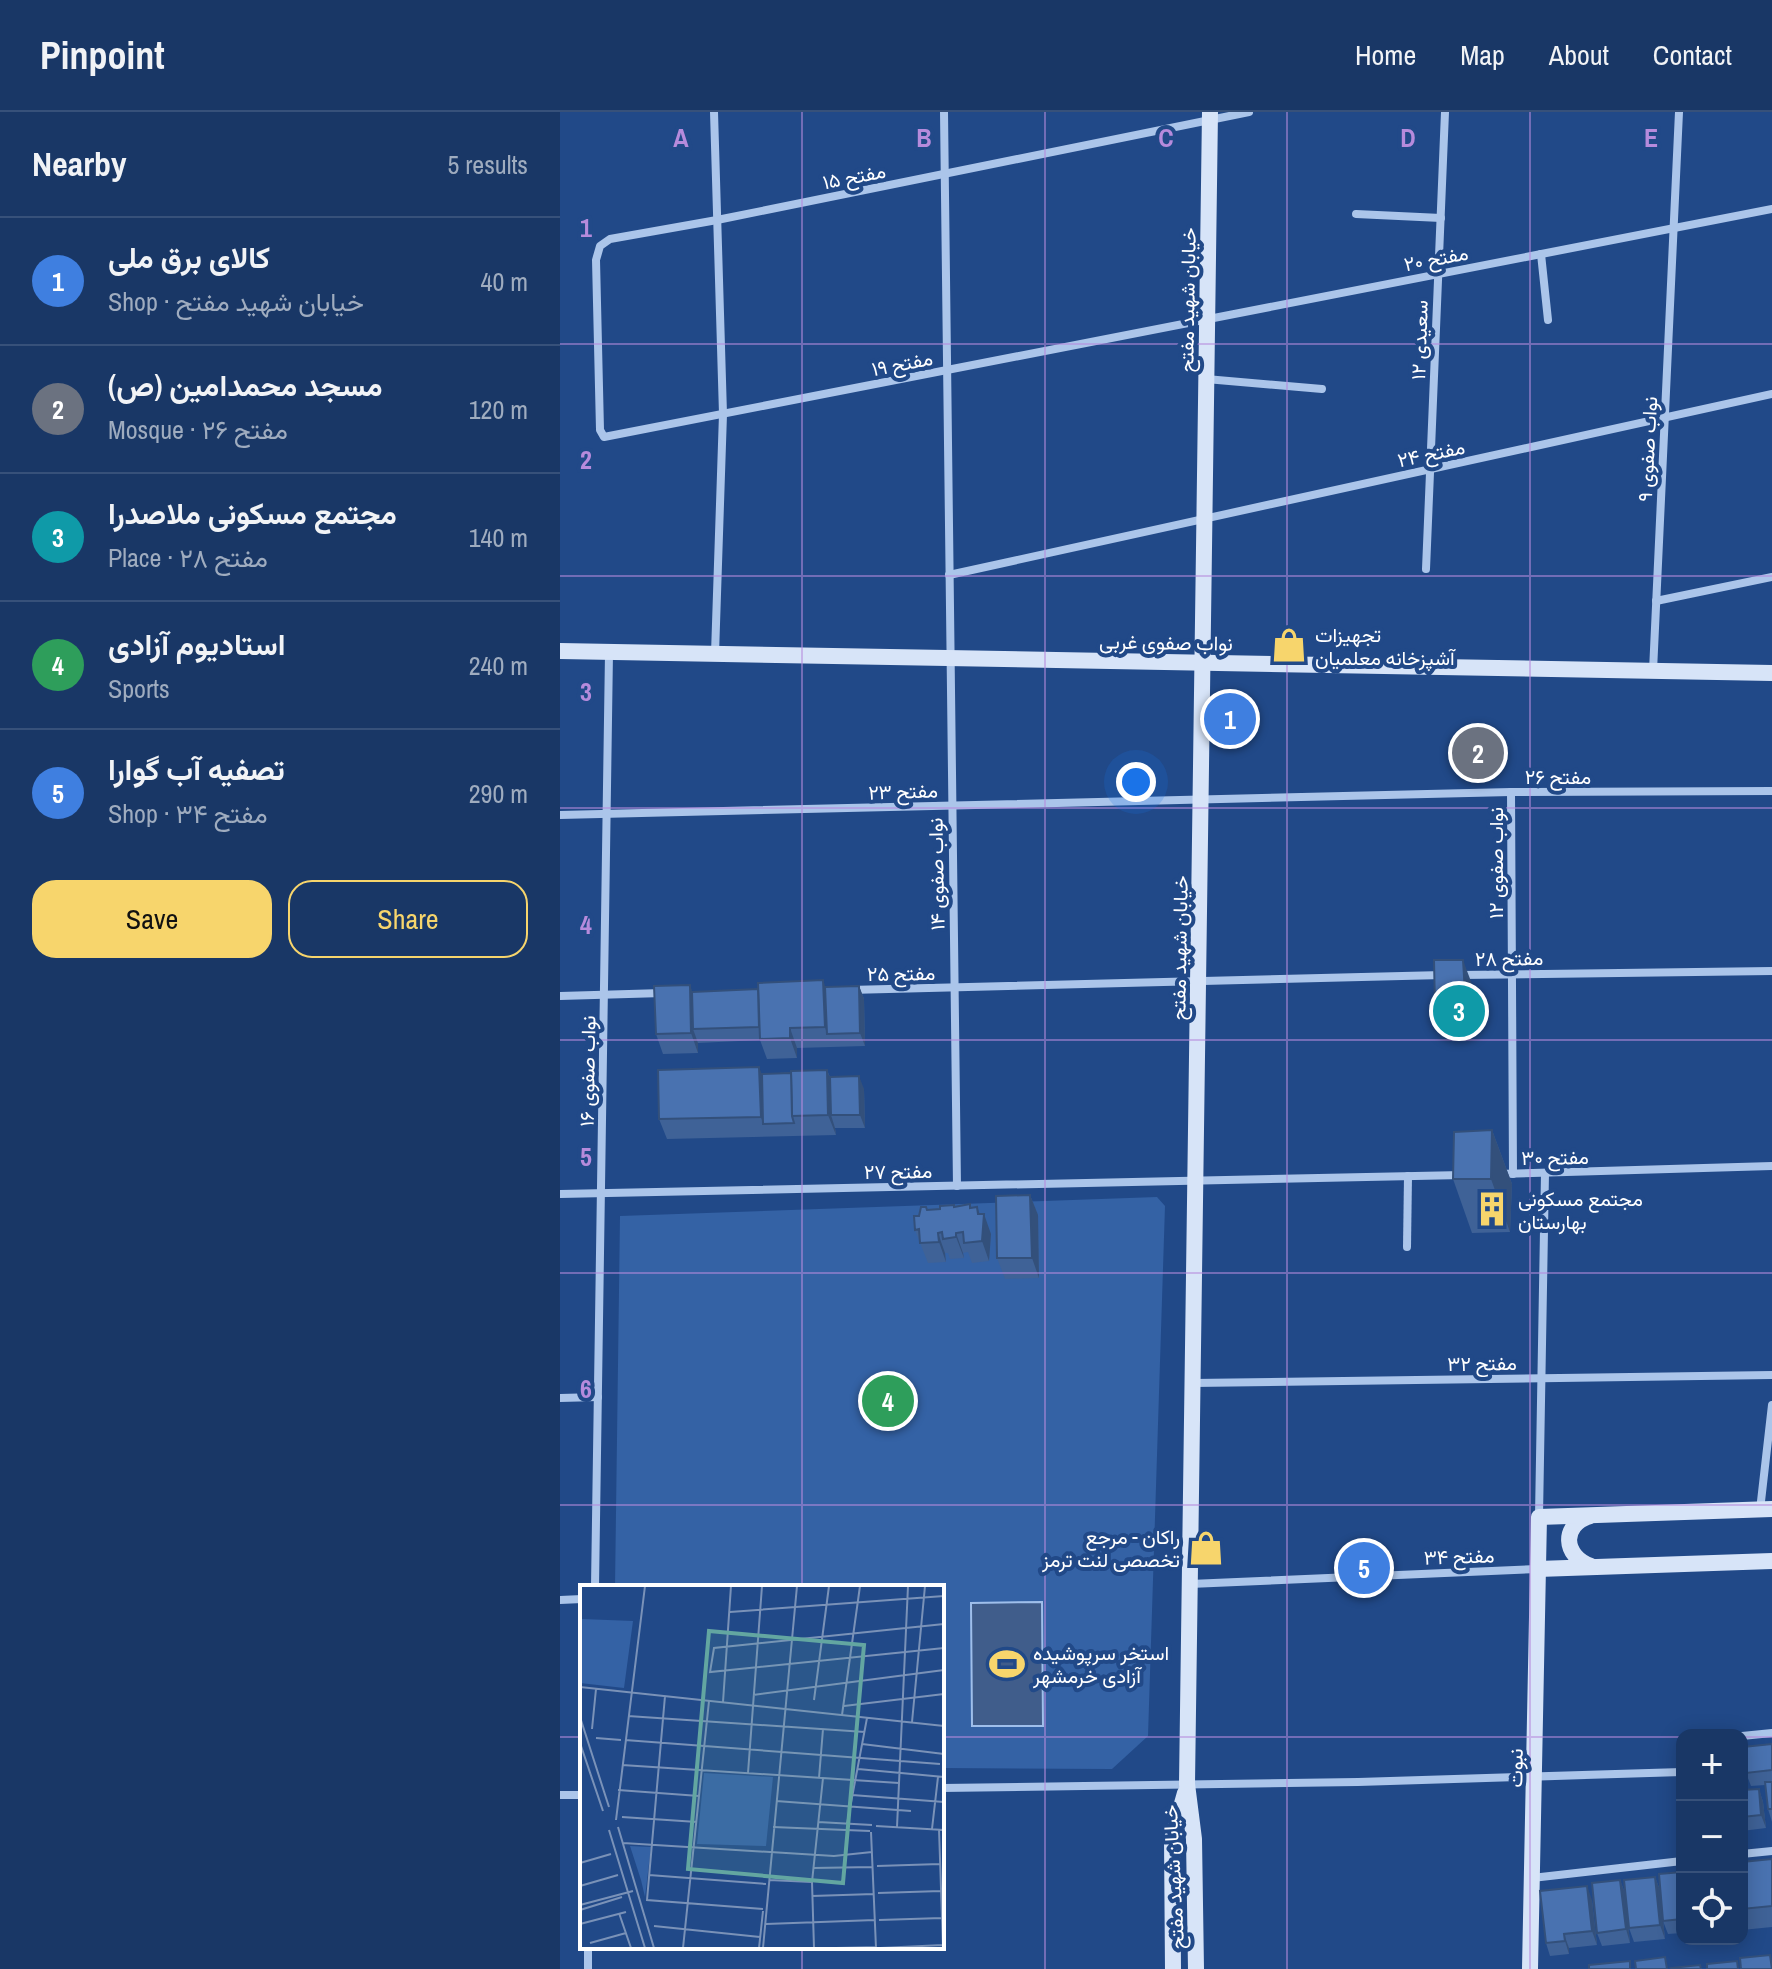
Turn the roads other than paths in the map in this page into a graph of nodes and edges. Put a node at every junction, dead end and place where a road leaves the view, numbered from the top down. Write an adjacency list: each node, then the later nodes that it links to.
1 (714, 112): 11 (street)
2 (944, 112): 7 (street, نواب صفوی ۱۴)
3 (1249, 112): 6 (street, مفتح ۱۵)
4 (1445, 112): 10 (street, سعیدی ۱۲)
5 (1679, 112): 12 (street, نواب صفوی ۹)
6 (1210, 116): 7 (street, مفتح ۱۵); 15 (street, خیابان شهید مفتح)
7 (944, 174): 11 (street, مفتح ۱۵); 17 (street, نواب صفوی ۱۴)
8 (1772, 209): 12 (street, مفتح ۲۰)
9 (1356, 214): 10 (street)
10 (1441, 218): 14 (street, سعیدی ۱۲)
11 (717, 220): 21 (street); 23 (street, مفتح ۱۵)
12 (1673, 228): 13 (street, مفتح ۲۰); 22 (street, نواب صفوی ۹)
13 (1541, 254): 14 (street, مفتح ۲۰); 16 (street)
14 (1437, 274): 15 (street, مفتح ۲۰); 24 (street, سعیدی ۱۲)
15 (1206, 319): 17 (street, مفتح ۱۹); 18 (street, خیابان شهید مفتح)
16 (1548, 320)
17 (946, 370): 21 (street, مفتح ۱۹); 27 (street, نواب صفوی ۱۴)
18 (1205, 379): 19 (street); 25 (street, خیابان شهید مفتح)
19 (1322, 389)
20 (1772, 394): 22 (street, مفتح ۲۴)
21 (723, 414): 23 (street, مفتح ۱۹); 32 (street)
22 (1665, 418): 24 (street, مفتح ۲۴); 29 (street, نواب صفوی ۹)
23 (604, 437)
24 (1430, 469): 25 (street, مفتح ۲۴); 26 (street, سعیدی ۱۲)
25 (1205, 519): 27 (street, مفتح ۲۴); 34 (street, خیابان شهید مفتح)
26 (1426, 569)
27 (949, 575): 33 (street, نواب صفوی ۱۴)
28 (1772, 577): 29 (street)
29 (1656, 601): 35 (street, نواب صفوی ۹)
30 (560, 651): 31 (street, نواب صفوی غربی)
31 (609, 652): 32 (street, نواب صفوی غربی); 42 (street, نواب صفوی ۱۶)
32 (715, 654): 33 (street, نواب صفوی غربی)
33 (949, 658): 34 (street, نواب صفوی غربی); 40 (street, نواب صفوی ۱۴)
34 (1203, 663): 35 (street, نواب صفوی غربی); 39 (street, خیابان شهید مفتح)
35 (1653, 671): 36 (street, نواب صفوی غربی)
36 (1772, 673)
37 (1772, 791): 38 (street, مفتح ۲۶)
38 (1511, 792): 39 (street, مفتح ۲۶); 44 (street, نواب صفوی ۱۲)
39 (1201, 799): 40 (street, مفتح ۲۳); 45 (street, خیابان شهید مفتح)
40 (951, 806): 42 (street, مفتح ۲۳); 46 (street, نواب صفوی ۱۴)
41 (560, 815): 42 (street, مفتح ۲۳)
42 (607, 815): 49 (street, نواب صفوی ۱۶)
43 (1772, 971): 44 (street, مفتح ۲۸)
44 (1512, 974): 45 (street, مفتح ۲۸); 53 (street, نواب صفوی ۱۲)
45 (1198, 982): 46 (street, مفتح ۲۵); 57 (street, خیابان شهید مفتح)
46 (954, 988): 47 (street, مفتح ۲۵); 58 (street, نواب صفوی ۱۴)
47 (843, 990)
48 (668, 993): 49 (street)
49 (604, 994): 50 (street); 59 (street, نواب صفوی ۱۶)
50 (560, 996)
51 (1772, 1166): 52 (street, مفتح ۳۰)
52 (1545, 1173): 53 (street, مفتح ۳۰); 63 (street)
53 (1513, 1174): 55 (street, مفتح ۳۰)
54 (1468, 1175): 56 (street)
55 (1483, 1175)
56 (1408, 1176): 57 (street); 61 (street)
57 (1196, 1181): 58 (street, مفتح ۲۷); 64 (street, خیابان شهید مفتح)
58 (957, 1186): 59 (street, مفتح ۲۷)
59 (601, 1193): 60 (street, مفتح ۲۷); 65 (street, نواب صفوی ۱۶)
60 (560, 1194)
61 (1407, 1247)
62 (1772, 1375): 63 (street, مفتح ۳۲)
63 (1542, 1379): 64 (street, مفتح ۳۲); 70 (street)
64 (1193, 1383): 74 (street, خیابان شهید مفتح)
65 (598, 1397): 66 (street); 75 (street, نواب صفوی ۱۶)
66 (560, 1398)
67 (1772, 1405): 68 (street)
68 (1766, 1509): 69 (street)
69 (1592, 1515): 70 (street); 72 (street)
70 (1539, 1517): 73 (street, نبوت)
71 (1772, 1561): 72 (street)
72 (1596, 1567): 73 (street)
73 (1538, 1569): 74 (street, مفتح ۳۴); 81 (street, نبوت)
74 (1190, 1584): 82 (street, خیابان شهید مفتح)
75 (595, 1585)
76 (580, 1599): 77 (street)
77 (560, 1600)
78 (1772, 1733): 79 (street)
79 (1748, 1735)
80 (1676, 1772): 81 (street)
81 (1535, 1776): 82 (street); 87 (street, نبوت)
82 (1187, 1784): 83 (street); 88 (street, خیابان شهید مفتح); 89 (street, خیابان شهید مفتح)
83 (944, 1788)
84 (1772, 1851): 85 (street)
85 (1748, 1853)
86 (1676, 1862): 87 (street)
87 (1532, 1878): 90 (street, نبوت)
88 (1173, 1969)
89 (1196, 1969)
90 (1530, 1969)

